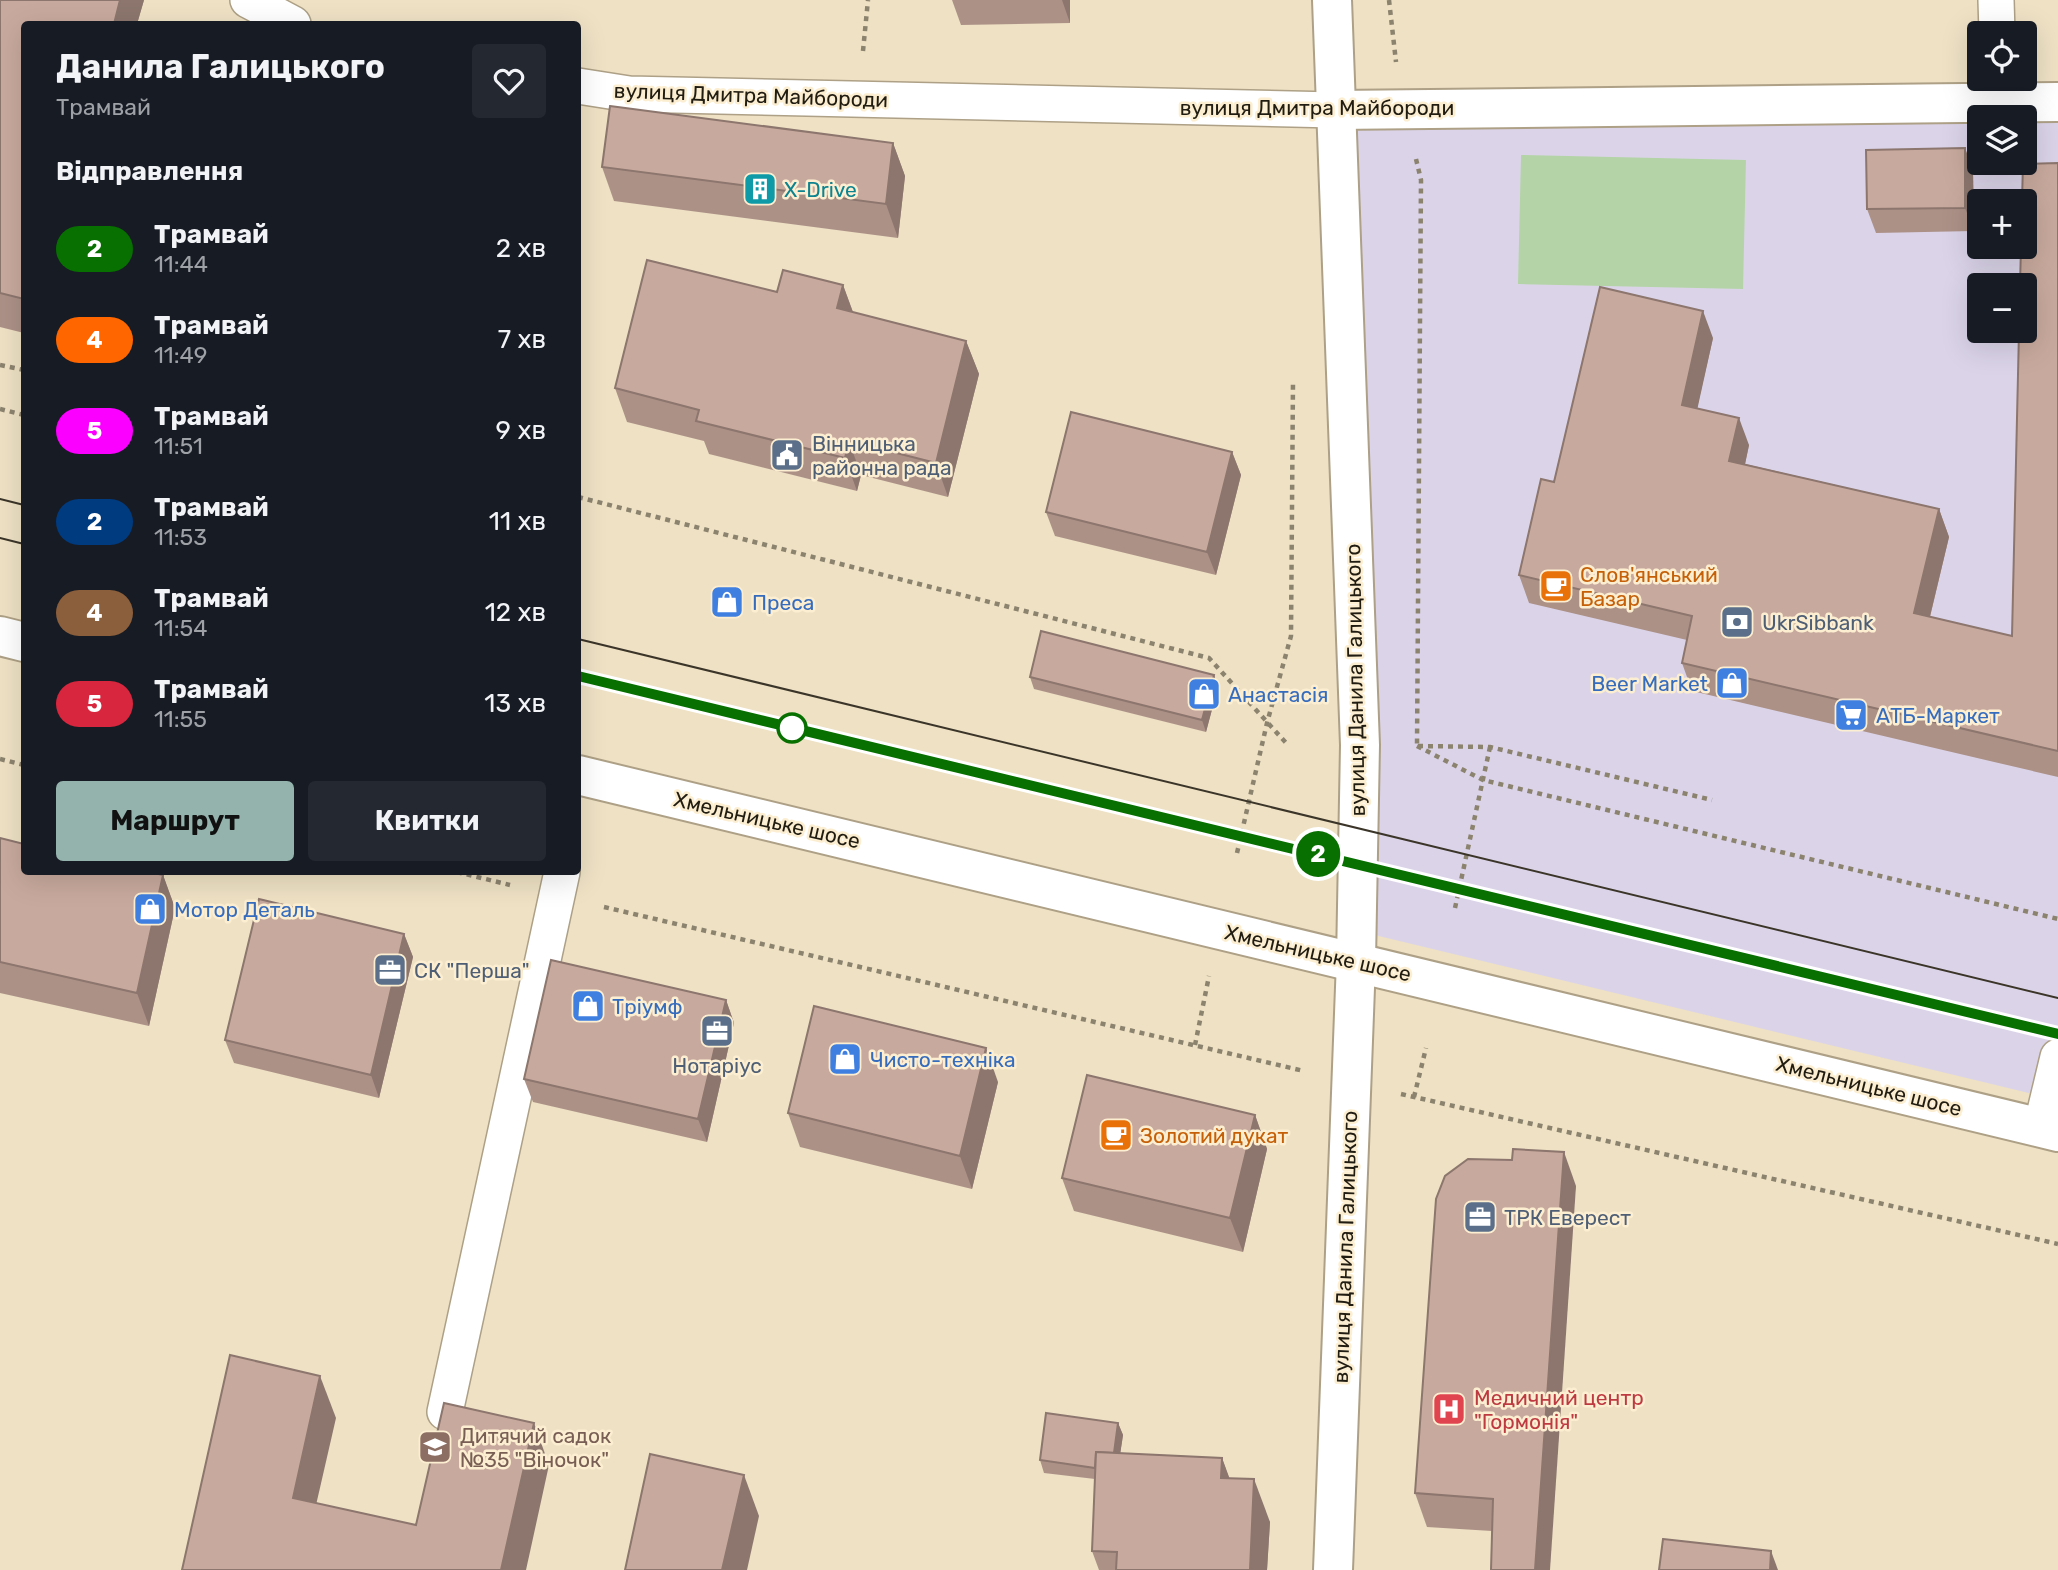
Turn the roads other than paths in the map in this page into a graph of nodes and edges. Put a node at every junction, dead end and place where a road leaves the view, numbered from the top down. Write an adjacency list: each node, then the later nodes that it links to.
1 (248, 0): 4 (lane)
2 (1332, 0): 9 (main road, вулиця Данила Галицького)
3 (1996, 0): 5 (lane)
4 (287, 21)
5 (1997, 21)
6 (581, 86): 9 (lane, вулиця Дмитра Майбороди)
7 (1999, 91): 8 (main road, вулиця Дмитра Майбороди); 9 (main road, вулиця Дмитра Майбороди)
8 (2058, 102)
9 (1335, 110): 14 (main road, вулиця Данила Галицького)
10 (0, 636): 11 (main road)
11 (21, 641)
12 (581, 784): 14 (main road, Хмельницьке шосе)
13 (559, 884): 17 (lane)
14 (1356, 961): 16 (main road, Хмельницьке шосе); 18 (main road, вулиця Данила Галицького)
15 (2058, 1057): 16 (lane)
16 (2049, 1130)
17 (445, 1412)
18 (1333, 1570)

